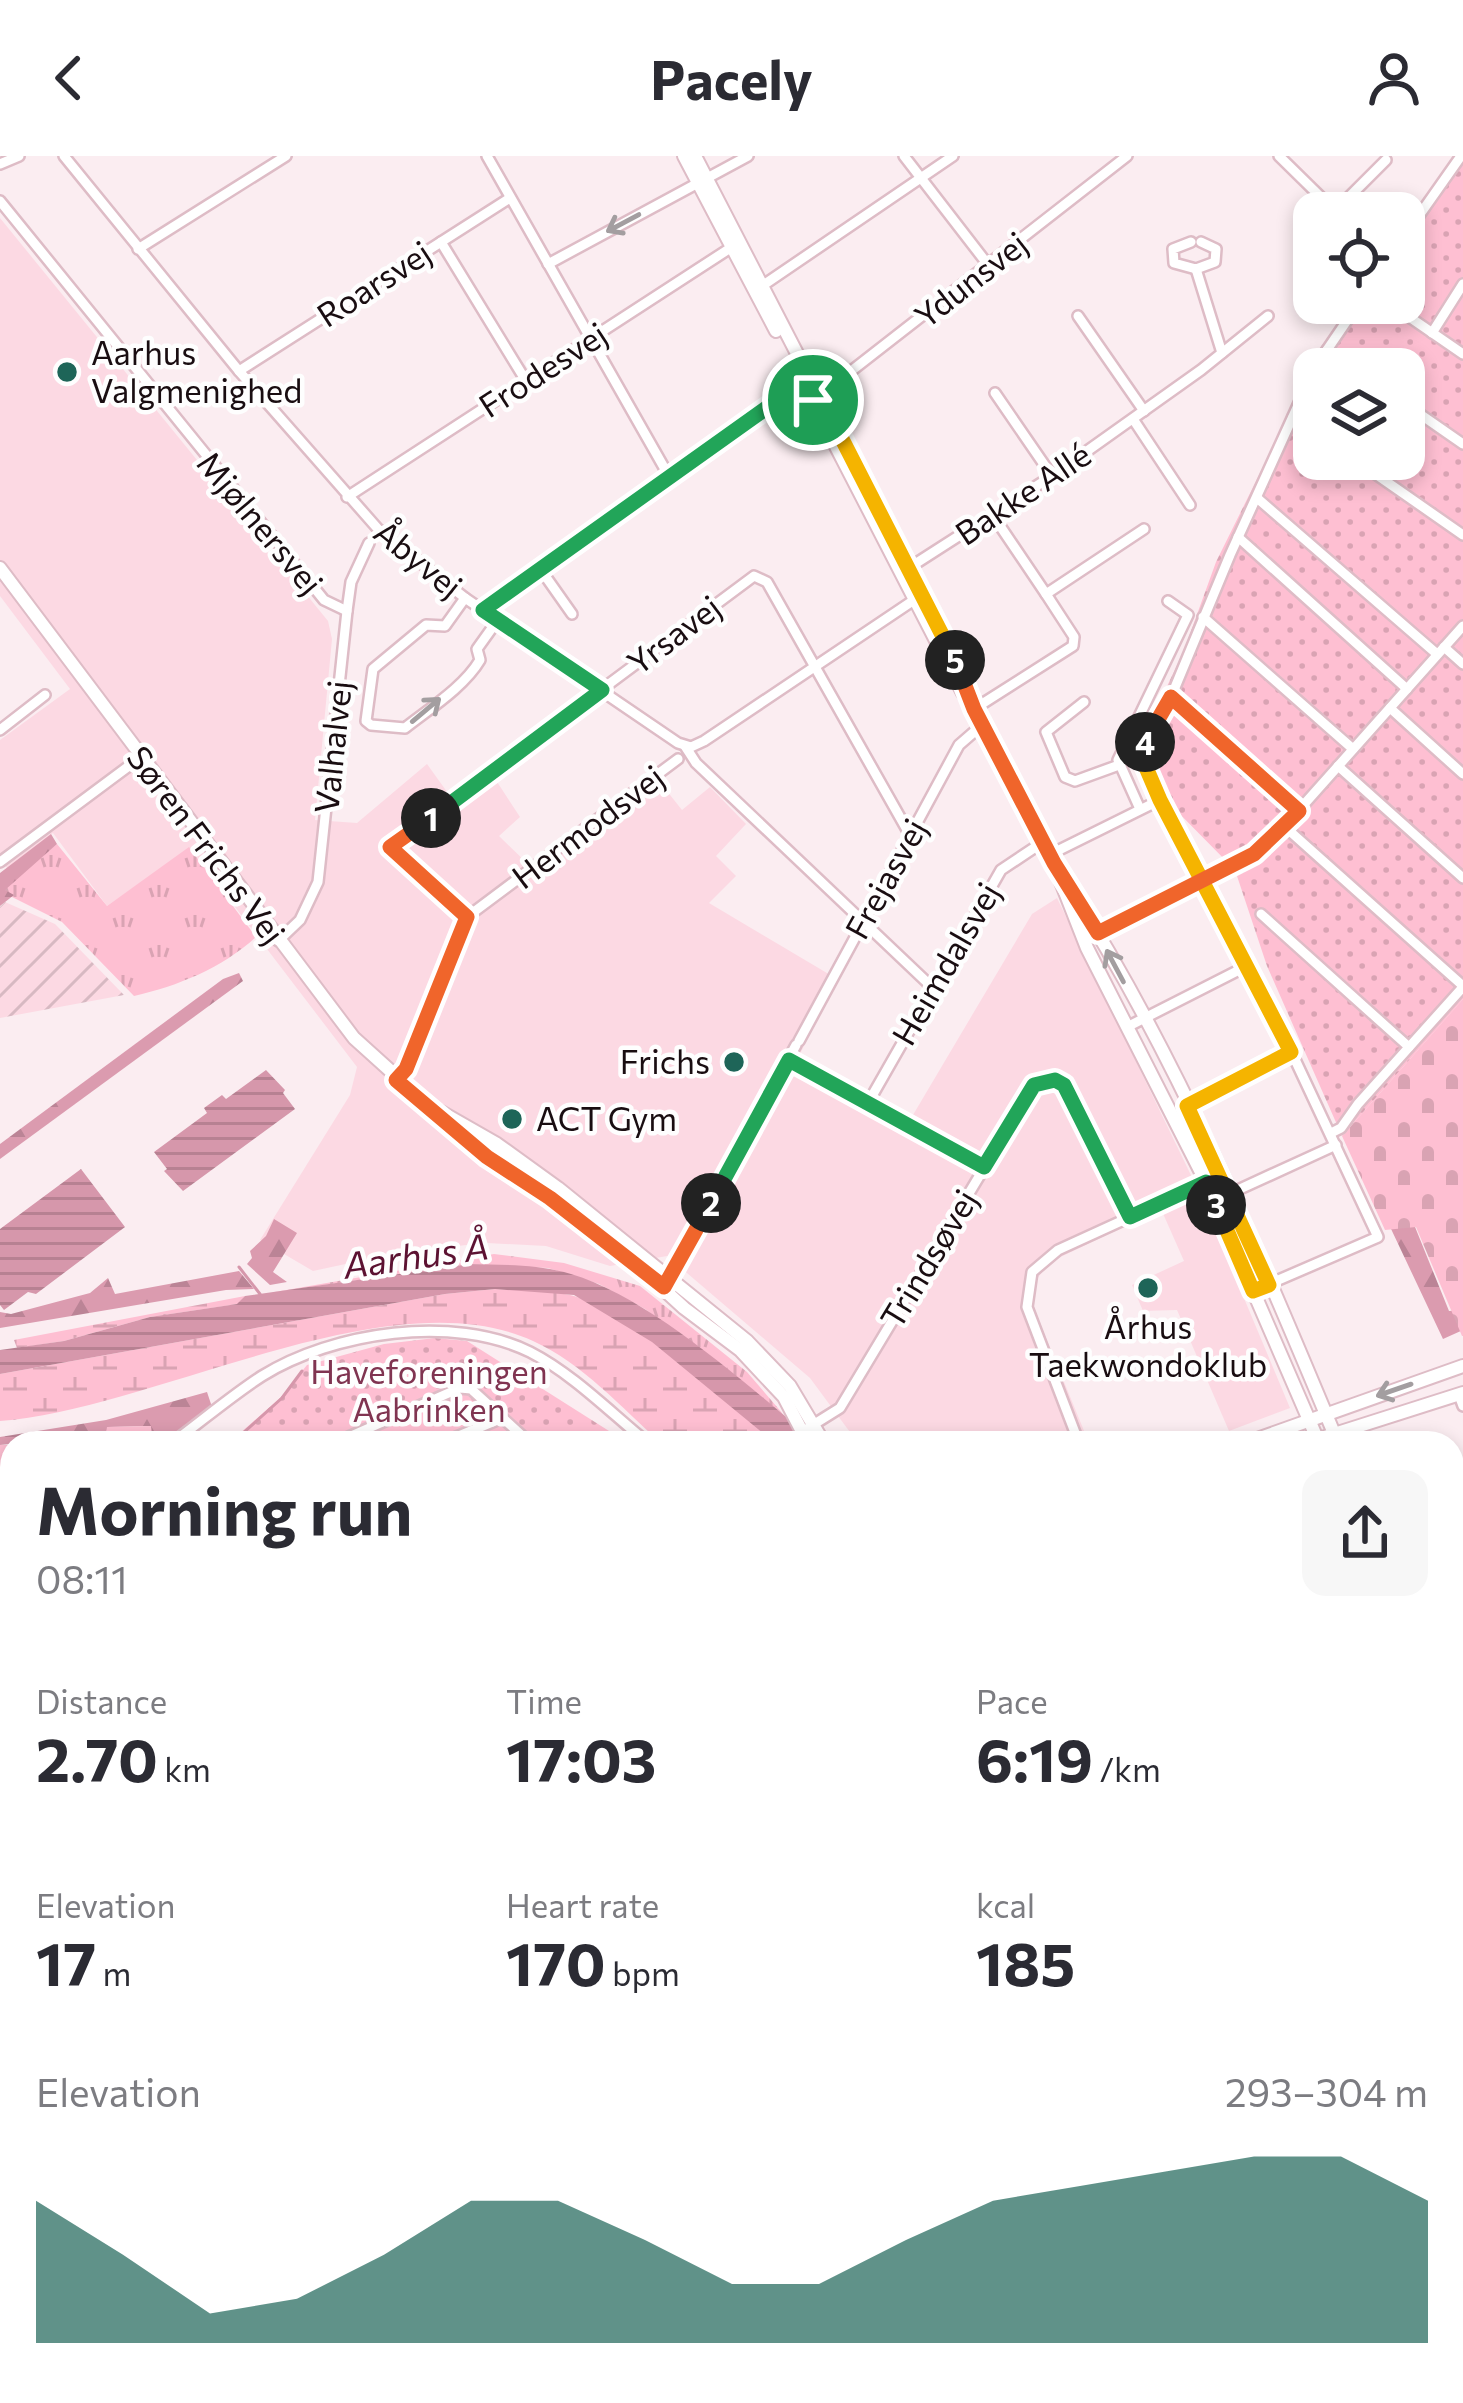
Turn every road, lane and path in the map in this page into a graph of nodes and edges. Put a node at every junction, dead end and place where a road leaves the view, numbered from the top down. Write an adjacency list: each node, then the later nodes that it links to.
1 (19, 156): 14 (street)
2 (64, 156): 22 (street, Åbyvej)
3 (286, 156): 22 (street)
4 (487, 156): 17 (street)
5 (684, 156): 16 (street)
6 (695, 156): 16 (street)
7 (748, 156): 16 (street)
8 (904, 156): 15 (street)
9 (953, 156): 15 (street)
10 (1126, 156): 24 (street, Ydunsvej)
11 (1279, 156): 13 (street)
12 (1461, 156): 19 (street)
13 (1386, 160)
14 (0, 164)
15 (921, 177): 24 (street); 27 (street)
16 (702, 180): 21 (street); 23 (street, one-way to 23)
17 (510, 197): 20 (street, Roarsvej); 23 (street)
18 (0, 201): 64 (street, Mjølnersvej)
19 (1425, 207)
20 (441, 242): 35 (street, Roarsvej); 36 (street)
21 (735, 245): 27 (street); 32 (street, Frodesvej)
22 (138, 249): 35 (street, Åbyvej)
23 (548, 264): 32 (street)
24 (988, 266): 39 (street, Ydunsvej)
25 (1196, 268): 25 (street); 33 (street)
26 (1463, 284): 31 (street)
27 (758, 289): 37 (street); 39 (street)
28 (1078, 316): 40 (street)
29 (1268, 316): 33 (street, Bakke Allé)
30 (1420, 324): 31 (street)
31 (1432, 332): 34 (street)
32 (591, 339): 36 (street, Frodesvej); 46 (street)
33 (1222, 353): 40 (street, Bakke Allé)
34 (1463, 354)
35 (239, 371): 48 (street, Åbyvej)
36 (526, 381): 48 (street, Frodesvej)
37 (803, 382): 39 (street); 46 (street)
38 (995, 393): 45 (street)
39 (816, 398): 58 (street)
40 (1144, 411): 42 (street, Bakke Allé)
41 (1293, 417): 49 (street)
42 (1133, 418): 45 (street, Bakke Allé); 50 (street)
43 (1425, 418): 44 (street)
44 (1463, 444)
45 (1052, 476): 51 (street, Bakke Allé)
46 (670, 478): 57 (street)
47 (1384, 480): 53 (street)
48 (347, 497): 61 (street, Åbyvej)
49 (1257, 498): 54 (street); 69 (street)
50 (1190, 505)
51 (992, 514): 58 (street, Bakke Allé); 59 (street)
52 (1144, 529): 59 (street)
53 (1463, 535)
54 (1238, 537): 66 (street); 72 (street)
55 (369, 543): 64 (street, Valhalvej)
56 (0, 568): 83 (street, Søren Frichs Vej)
57 (541, 570): 63 (street); 65 (street)
58 (904, 571): 60 (street)
59 (1046, 594): 78 (street)
60 (918, 597): 71 (street); 78 (street)
61 (465, 598): 63 (street, Åbyvej); 67 (street, one-way to 67)
62 (1168, 601): 85 (street)
63 (483, 610): 67 (street, Åbyvej)
64 (347, 611): 101 (street, Valhalvej)
65 (572, 614)
66 (1203, 617): 75 (street); 82 (street)
67 (497, 621): 73 (street, Åbyvej)
68 (1463, 626): 69 (street)
69 (1441, 650): 70 (street); 72 (street)
70 (1463, 664)
71 (814, 667): 73 (street, Yrsavej); 81 (street); 92 (street)
72 (1407, 688): 77 (street)
73 (602, 690): 81 (street, Åbyvej); 98 (street, Yrsavej)
74 (45, 695): 80 (street)
75 (1171, 697): 88 (street); 90 (street)
76 (1084, 702): 85 (street)
77 (1390, 708): 82 (street); 87 (street)
78 (974, 709): 79 (street)
79 (982, 724): 92 (street, Frejasvej); 93 (street)
80 (0, 730)
81 (685, 746): 99 (street, Åbyvej)
82 (1353, 749): 86 (street)
83 (141, 758): 94 (street); 101 (street, Søren Frichs Vej)
84 (678, 759): 98 (street, Hermodsvej)
85 (1119, 766): 89 (street)
86 (1338, 766): 90 (street); 95 (street)
87 (1463, 774)
88 (1160, 800): 89 (street, Heimdalsvej); 96 (street)
89 (1140, 809): 93 (street, Heimdalsvej)
90 (1299, 811): 91 (street)
91 (1284, 826): 96 (street); 103 (street)
92 (910, 835): 99 (street, Frejasvej)
93 (1049, 854): 100 (street); 104 (street, Heimdalsvej); 106 (street)
94 (0, 862)
95 (1463, 878)
96 (1202, 880): 100 (street); 102 (street)
97 (1261, 914): 107 (street)
98 (467, 917): 110 (street)
99 (860, 923): 104 (street, Åbyvej); 109 (street, Frejasvej)
100 (1098, 933): 105 (street, one-way to 100)
101 (278, 941): 110 (street, Søren Frichs Vej)
102 (1247, 966): 105 (street); 108 (street)
103 (1463, 986): 107 (street)
104 (933, 988): 111 (street, Heimdalsvej)
105 (1143, 1019): 106 (street); 112 (street)
106 (1127, 1027): 117 (street)
107 (1409, 1047): 113 (street)
108 (1291, 1052): 112 (street); 113 (street)
109 (789, 1060): 111 (street); 120 (street, Frejasvej)
110 (396, 1080): 120 (street, Søren Frichs Vej)
111 (868, 1103): 115 (street)
112 (1187, 1106): 116 (street)
113 (1330, 1133): 114 (street)
114 (1336, 1145): 118 (street); 121 (street)
115 (984, 1167): 119 (street, Trindsøvej); 134 (street, Trindsøvej)
116 (1220, 1176): 117 (street); 118 (street)
117 (1206, 1182): 119 (street); 122 (street)
118 (1229, 1194): 121 (street)
119 (1130, 1217): 135 (street)
120 (667, 1282): 133 (street, Søren Frichs Vej)
121 (1269, 1285): 122 (street); 125 (street)
122 (1253, 1291): 127 (street)
123 (1463, 1366): 125 (street, one-way to 125)
124 (1462, 1398): 139 (street)
125 (1325, 1414): 127 (street); 138 (street)
126 (502, 1418): 129 (street); 130 (street); 131 (street)
127 (1309, 1419): 136 (street); 137 (street)
128 (189, 1431): 132 (street)
129 (362, 1431)
130 (471, 1431)
131 (517, 1431)
132 (632, 1431)
133 (808, 1431)
134 (811, 1431)
135 (1074, 1431)
136 (1278, 1431)
137 (1312, 1431)
138 (1333, 1431)
139 (1358, 1431)

